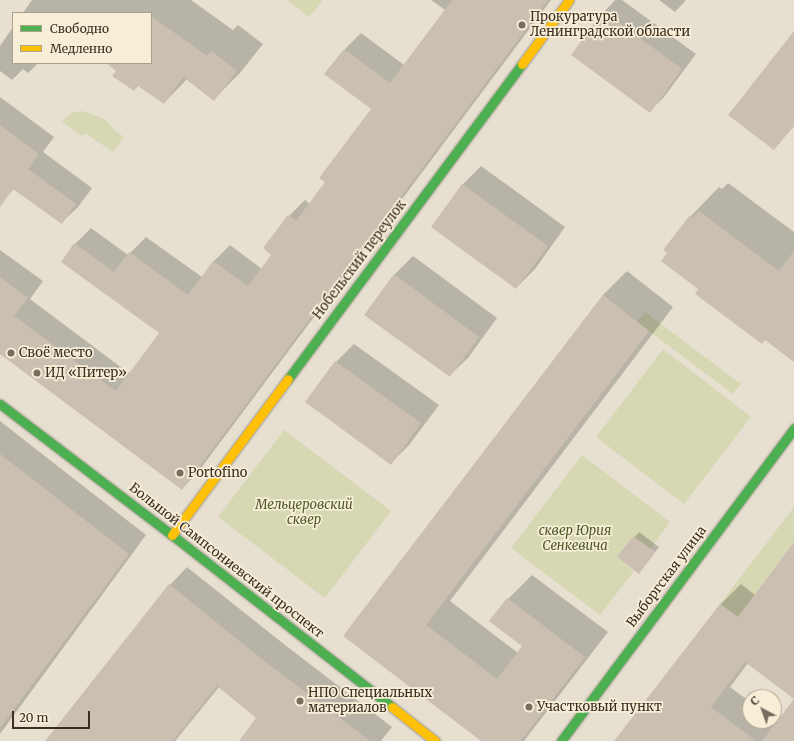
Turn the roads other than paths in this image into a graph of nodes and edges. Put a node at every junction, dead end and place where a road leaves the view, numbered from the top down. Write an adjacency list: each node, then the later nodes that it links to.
1 (569, 0): 4 (street, Нобельский переулок)
2 (0, 404): 4 (street, Большой Сампсониевский проспект)
3 (794, 428): 6 (street, Выборгская улица)
4 (172, 535): 5 (street, Большой Сампсониевский проспект)
5 (435, 741)
6 (561, 741)

